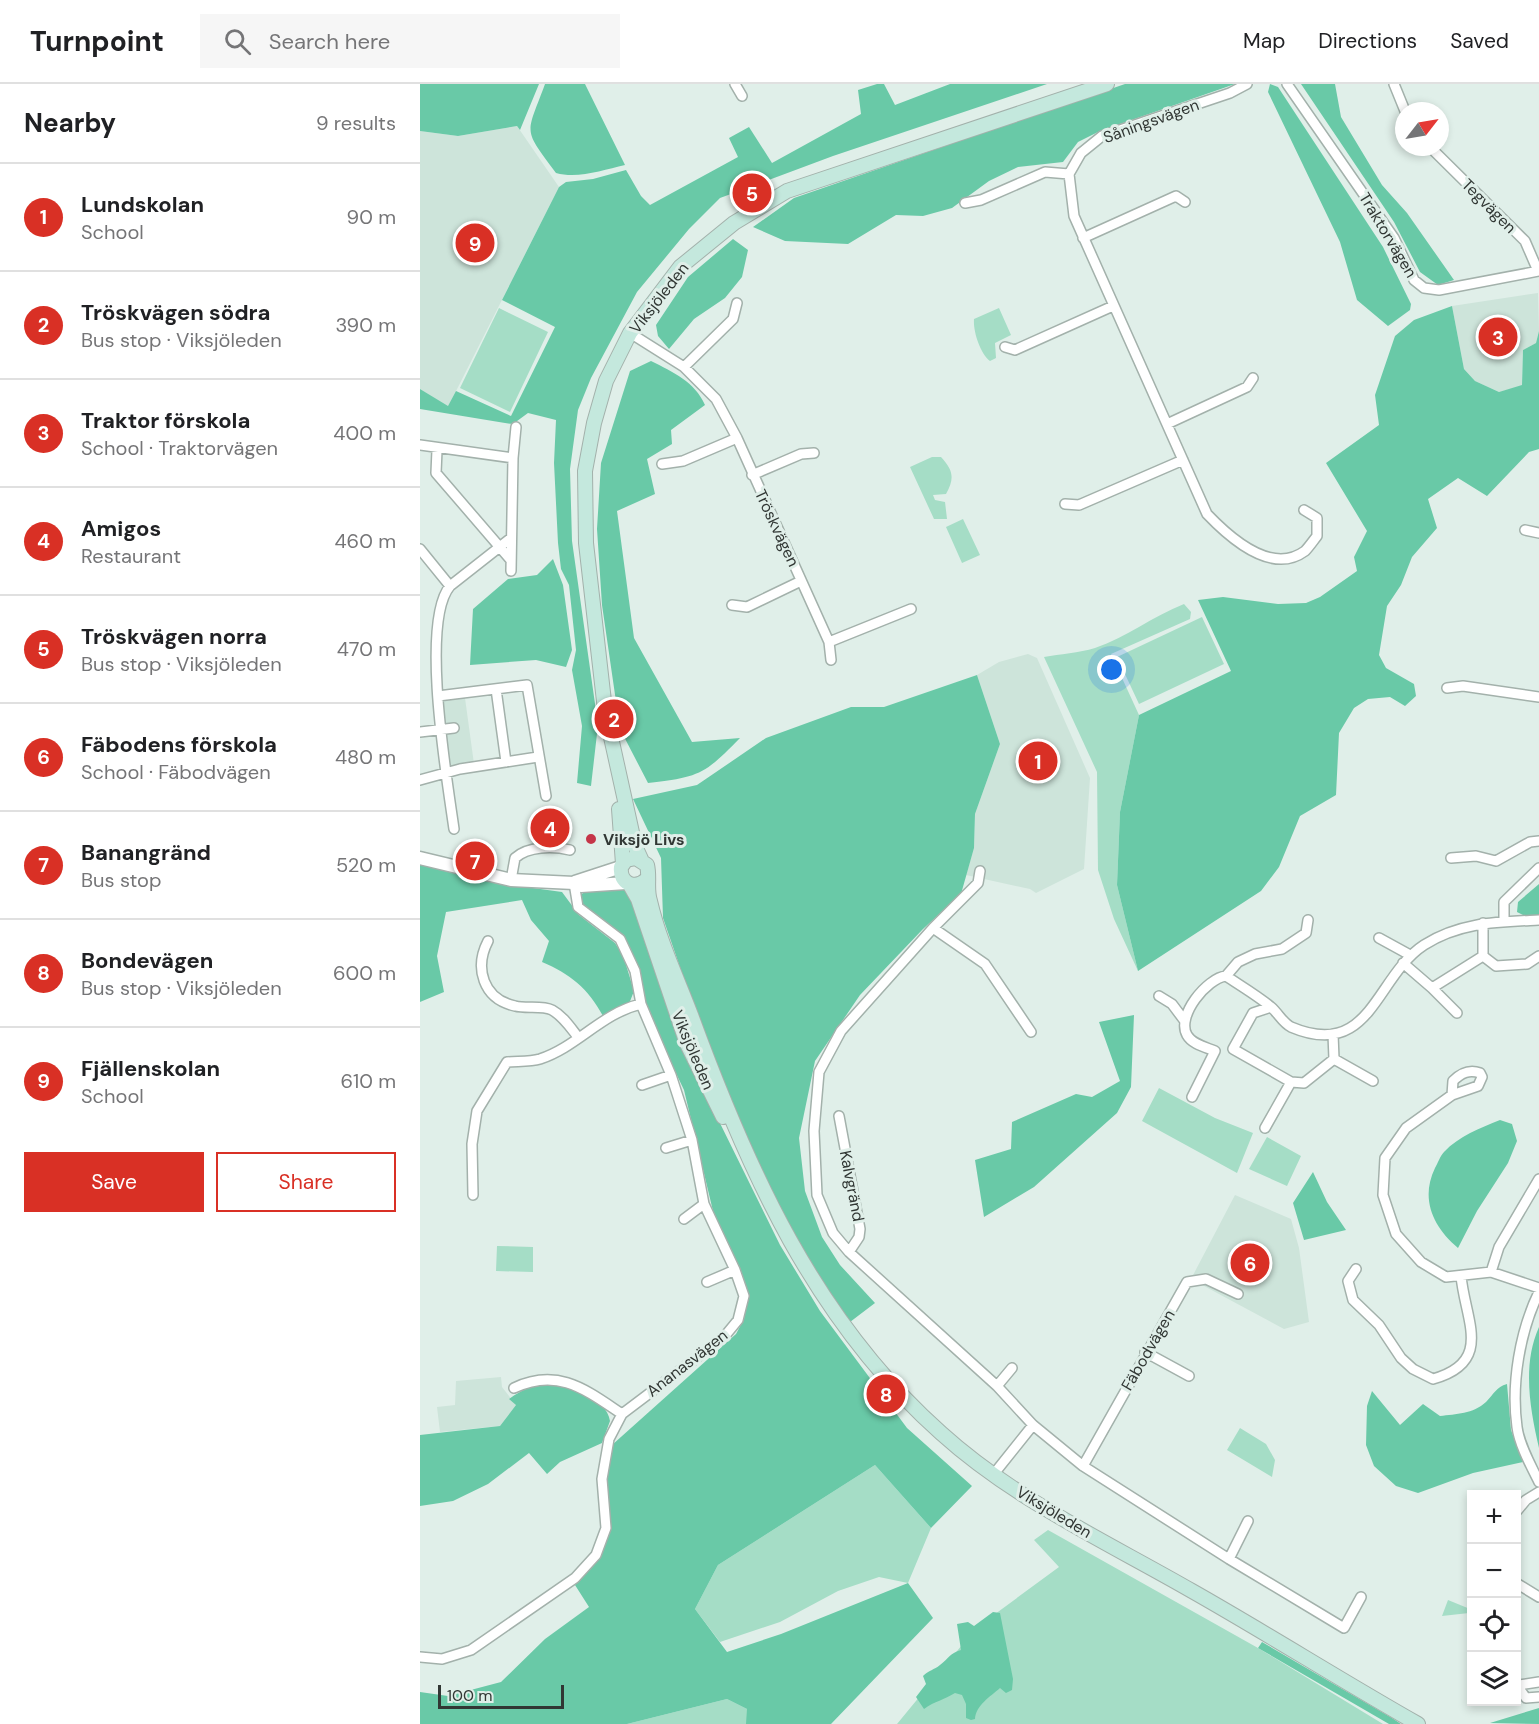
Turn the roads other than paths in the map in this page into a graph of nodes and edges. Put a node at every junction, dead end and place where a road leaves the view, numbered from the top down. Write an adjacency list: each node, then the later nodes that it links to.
1 (735, 84): 8 (street)
2 (1092, 84): 7 (main road, Viksjöleden)
3 (1107, 84): 7 (main road, Viksjöleden)
4 (1247, 84): 11 (street, Såningsvägen)
5 (1287, 84): 15 (street, Traktorvägen)
6 (1394, 84): 9 (street)
7 (1072, 94): 18 (main road, Viksjöleden)
8 (742, 96)
9 (1401, 102)
10 (1439, 156): 15 (street, Tegvägen)
11 (1069, 174): 12 (street); 14 (street)
12 (965, 202)
13 (1185, 202): 14 (street)
14 (1083, 238): 17 (street)
15 (1538, 271)
16 (737, 303): 20 (street)
17 (1113, 306): 19 (street); 22 (street)
18 (630, 333): 20 (street, Tröskvägen); 54 (main road, Viksjöleden)
19 (1005, 347)
20 (684, 367): 24 (street, Tröskvägen)
21 (1253, 378): 22 (street)
22 (1167, 424): 29 (street)
23 (516, 427): 28 (street)
24 (737, 438): 30 (street); 31 (street, Tröskvägen)
25 (420, 445): 26 (street)
26 (437, 450): 28 (street); 37 (street)
27 (814, 453): 31 (street, Tröskvägen)
28 (513, 458): 36 (street)
29 (1183, 459): 32 (street); 33 (street)
30 (662, 464)
31 (752, 475): 41 (street, Tröskvägen)
32 (1065, 504)
33 (1304, 510)
34 (1525, 530): 35 (street)
35 (1539, 533)
36 (511, 538): 37 (street); 39 (street)
37 (498, 548): 39 (street); 42 (street)
38 (420, 549): 42 (street)
39 (510, 559): 40 (street)
40 (511, 571)
41 (801, 581): 43 (street, Tröskvägen); 45 (street, Tröskvägen)
42 (450, 586): 49 (street)
43 (732, 605)
44 (911, 609): 45 (street)
45 (829, 642): 46 (street, Tröskvägen)
46 (831, 660)
47 (1447, 688): 50 (street)
48 (496, 689): 49 (street); 55 (street); 56 (street)
49 (438, 696): 52 (street)
50 (1539, 697)
51 (454, 728): 52 (street)
52 (438, 730): 53 (street); 57 (street)
53 (420, 732)
54 (612, 747): 65 (main road, Viksjöleden); 66 (main road, Viksjöleden)
55 (538, 757): 56 (street); 59 (street)
56 (506, 762): 57 (street)
57 (445, 774): 58 (street); 60 (street)
58 (420, 780)
59 (546, 796)
60 (454, 829)
61 (1539, 841): 64 (street)
62 (570, 850): 70 (street)
63 (420, 858): 70 (street)
64 (1451, 858)
65 (640, 859): 66 (main road); 69 (main road)
66 (622, 865): 71 (street); 72 (main road)
67 (1539, 868): 75 (street)
68 (980, 871): 77 (street)
69 (647, 879): 72 (main road); 110 (main road, Viksjöleden)
70 (512, 880): 71 (street)
71 (574, 883): 72 (street); 87 (street, Ananasvägen)
72 (628, 884): 110 (main road, Viksjöleden)
73 (1308, 920): 84 (street)
74 (1539, 920): 75 (street)
75 (1504, 922): 76 (street)
76 (1483, 923): 80 (street); 81 (street)
77 (933, 928): 91 (street); 112 (street)
78 (1380, 938): 80 (street)
79 (488, 942): 93 (street)
80 (1410, 955): 83 (street)
81 (1483, 956): 82 (street); 85 (street)
82 (1539, 956)
83 (1403, 963): 85 (street); 92 (street)
84 (1226, 976): 88 (street); 90 (street)
85 (1432, 988): 89 (street)
86 (1159, 996): 90 (street)
87 (641, 1004): 93 (street); 97 (street, Ananasvägen)
88 (1271, 1007): 92 (street); 94 (street)
89 (1457, 1013)
90 (1184, 1020): 95 (street)
91 (1031, 1032)
92 (1333, 1034): 96 (street)
93 (578, 1037): 108 (street)
94 (1233, 1050): 95 (street); 99 (street)
95 (1215, 1051): 102 (street)
96 (1334, 1059): 98 (street); 99 (street)
97 (671, 1075): 100 (street); 105 (street, Ananasvägen)
98 (1373, 1081)
99 (1291, 1082): 104 (street)
100 (642, 1085)
101 (1452, 1095): 116 (street)
102 (1192, 1097)
103 (839, 1116): 112 (street, Kalvgränd)
104 (1265, 1128)
105 (692, 1140): 106 (street); 109 (street, Ananasvägen)
106 (666, 1148)
107 (1539, 1179): 115 (street)
108 (473, 1195)
109 (704, 1204): 111 (street); 114 (street, Ananasvägen)
110 (772, 1209): 128 (main road, Viksjöleden)
111 (684, 1219)
112 (849, 1252): 123 (street)
113 (1356, 1269): 116 (street)
114 (735, 1270): 117 (street); 125 (street, Ananasvägen)
115 (1491, 1272): 116 (street); 118 (street)
116 (1461, 1276)
117 (707, 1282)
118 (1539, 1290): 129 (street)
119 (1238, 1294): 120 (street, Fäbodvägen)
120 (1145, 1352): 122 (street); 127 (street, Fäbodvägen)
121 (1012, 1368): 123 (street)
122 (1189, 1376)
123 (998, 1386): 126 (street)
124 (514, 1388): 125 (street)
125 (621, 1414): 137 (street, Ananasvägen)
126 (1034, 1425): 127 (street); 128 (street)
127 (1083, 1466): 133 (street)
128 (993, 1475): 142 (main road, Viksjöleden)
129 (1539, 1482)
130 (1539, 1492): 131 (street)
131 (1521, 1506)
132 (1248, 1521): 133 (street)
133 (1229, 1559): 135 (street)
134 (1521, 1586): 136 (street)
135 (1361, 1597)
136 (1539, 1597)
137 (420, 1657)
138 (1539, 1682): 139 (street)
139 (1521, 1684)
140 (1521, 1689): 141 (street)
141 (1539, 1697)
142 (1418, 1724)

